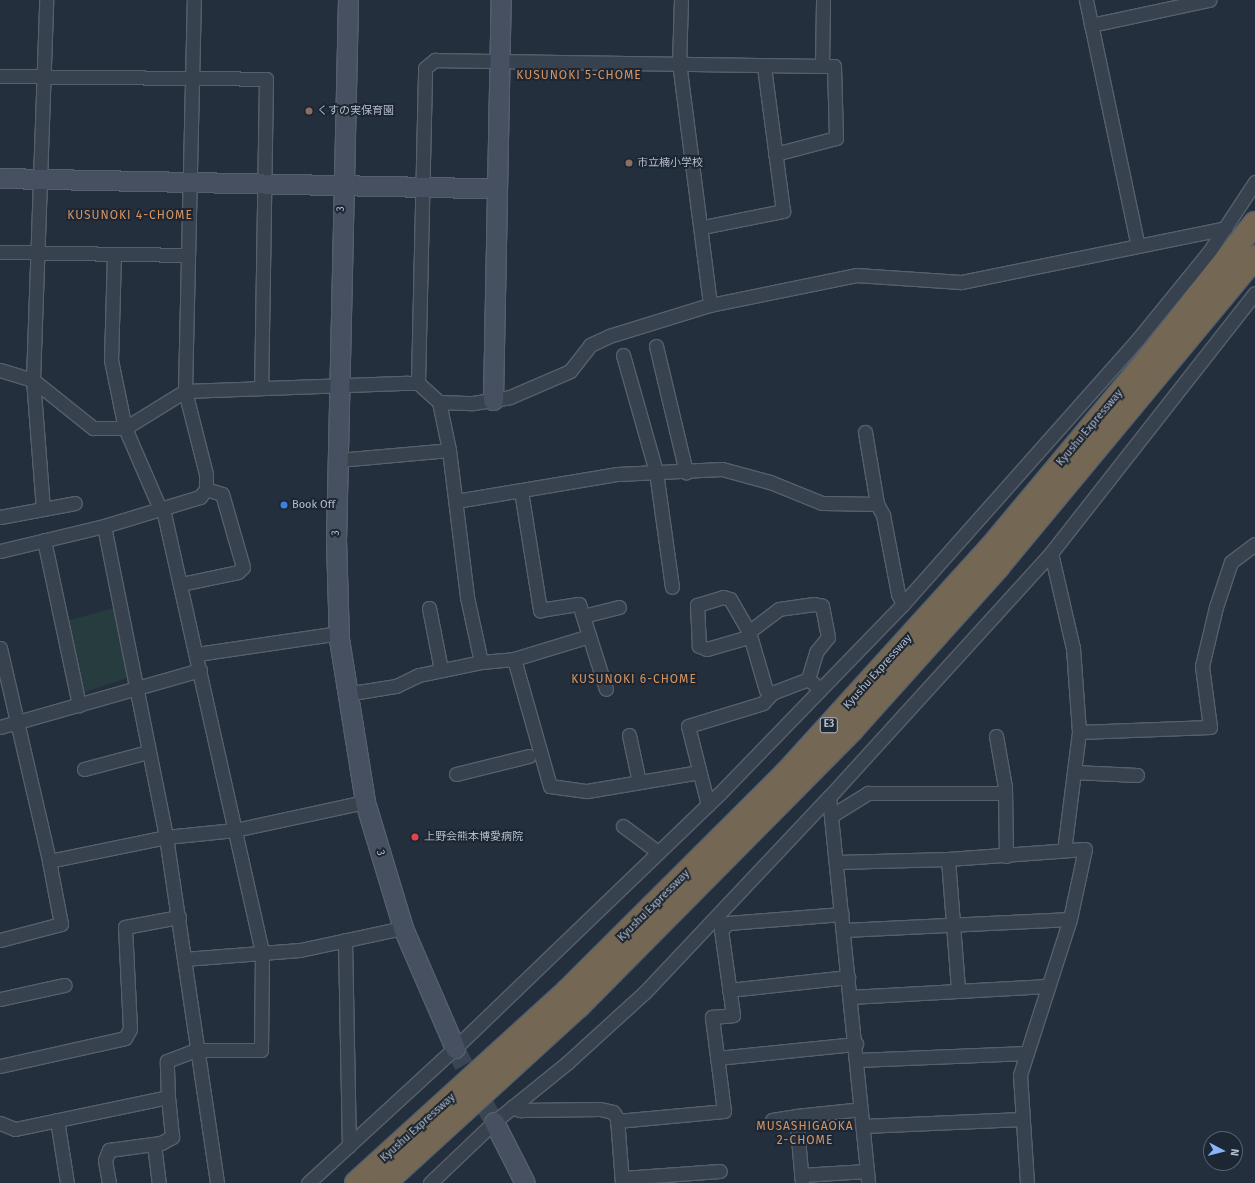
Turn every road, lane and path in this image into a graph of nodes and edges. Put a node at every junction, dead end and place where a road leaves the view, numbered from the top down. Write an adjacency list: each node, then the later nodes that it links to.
1 (46, 0): 15 (street)
2 (194, 0): 16 (street)
3 (348, 0): 23 (street, 3)
4 (501, 0): 10 (street)
5 (681, 0): 11 (street)
6 (823, 0): 13 (street)
7 (1086, 0): 9 (street)
8 (1208, 0): 9 (street)
9 (1091, 25): 29 (street)
10 (500, 60): 11 (street); 24 (street); 25 (street)
11 (679, 62): 12 (street); 27 (street)
12 (764, 66): 13 (street); 17 (street)
13 (822, 66): 17 (street)
14 (0, 76): 15 (street)
15 (44, 77): 16 (street); 19 (street)
16 (193, 79): 20 (street); 22 (street)
17 (775, 154): 27 (street)
18 (0, 178): 19 (street)
19 (41, 178): 20 (street); 31 (street)
20 (189, 182): 22 (street); 33 (street)
21 (1255, 182): 28 (street)
22 (264, 183): 23 (street); 43 (street)
23 (341, 185): 24 (street); 42 (street, 3)
24 (424, 188): 25 (street); 41 (street)
25 (495, 188): 45 (street)
26 (1255, 223): 161 (highway, Kyushu Expressway / E3)
27 (703, 227): 36 (street)
28 (1226, 228): 29 (street); 68 (street)
29 (1138, 243): 36 (street)
30 (0, 252): 31 (street)
31 (39, 253): 32 (street); 40 (street)
32 (114, 254): 33 (street); 47 (street)
33 (188, 255): 44 (street)
34 (1255, 257): 162 (highway, Kyushu Expressway / E3)
35 (1255, 293): 65 (street)
36 (710, 305): 45 (street)
37 (656, 346): 52 (street)
38 (622, 355): 51 (street)
39 (0, 370): 40 (street)
40 (33, 380): 47 (street); 59 (street)
41 (418, 384): 42 (street); 46 (street)
42 (339, 385): 43 (street); 50 (street, 3)
43 (261, 388): 44 (street)
44 (184, 391): 47 (street); 53 (street)
45 (493, 400): 46 (street)
46 (439, 402): 49 (street)
47 (124, 428): 58 (street)
48 (865, 432): 57 (street)
49 (449, 450): 50 (street); 55 (street)
50 (338, 460): 73 (street, 3)
51 (656, 472): 52 (street); 54 (street); 67 (street)
52 (686, 472): 57 (street)
53 (206, 489): 58 (street); 66 (street)
54 (521, 491): 55 (street); 71 (street)
55 (456, 501): 78 (street)
56 (75, 504): 59 (street)
57 (877, 504): 68 (street)
58 (162, 508): 61 (street); 66 (street)
59 (43, 509): 60 (street)
60 (0, 517)
61 (104, 526): 62 (street); 82 (street)
62 (44, 540): 64 (street); 87 (street)
63 (1255, 544): 90 (street)
64 (0, 551)
65 (1051, 553): 90 (street); 102 (street)
66 (181, 584): 76 (street)
67 (672, 587)
68 (904, 604): 83 (street)
69 (618, 607): 71 (street)
70 (429, 608): 80 (street)
71 (583, 616): 74 (street)
72 (749, 632): 72 (street); 81 (street); 85 (street)
73 (339, 633): 76 (street); 86 (street, 3)
74 (589, 636): 77 (street); 84 (street)
75 (0, 648): 88 (street)
76 (197, 654): 79 (street)
77 (514, 659): 78 (street); 100 (street)
78 (481, 662): 80 (street)
79 (200, 670): 82 (street); 107 (street)
80 (442, 670): 86 (street)
81 (808, 679): 83 (street); 85 (street)
82 (134, 689): 87 (street); 93 (street)
83 (820, 689): 104 (street)
84 (606, 690)
85 (772, 693): 96 (street)
86 (346, 694): 103 (street, 3)
87 (79, 705): 88 (street)
88 (15, 724): 89 (street); 113 (street)
89 (0, 728)
90 (1079, 732): 97 (street)
91 (629, 736): 100 (street)
92 (996, 736): 101 (street)
93 (148, 752): 95 (street); 108 (street)
94 (529, 756): 98 (street)
95 (84, 769)
96 (699, 772): 100 (street); 104 (street)
97 (1074, 772): 99 (street); 109 (street)
98 (456, 774)
99 (1136, 775)
100 (639, 782)
101 (1005, 793): 105 (street); 111 (street)
102 (829, 797): 105 (street); 140 (street)
103 (365, 802): 107 (street); 119 (street, 3)
104 (708, 804): 110 (street)
105 (831, 816): 114 (street)
106 (623, 826): 110 (street)
107 (235, 830): 108 (street); 123 (street)
108 (166, 837): 113 (street); 116 (street)
109 (1064, 850): 111 (street); 117 (street)
110 (658, 852): 133 (street)
111 (1006, 856): 112 (street)
112 (948, 859): 114 (street); 118 (street)
113 (49, 861): 121 (street)
114 (837, 862): 115 (street)
115 (842, 914): 120 (street); 129 (street)
116 (179, 917): 124 (street); 138 (street)
117 (1070, 919): 118 (street); 127 (street)
118 (952, 924): 120 (street); 128 (street)
119 (403, 928): 122 (street); 133 (street, 3)
120 (845, 930): 125 (street)
121 (0, 940)
122 (345, 940): 123 (street); 151 (street)
123 (262, 952): 124 (street); 134 (street)
124 (184, 959): 134 (street)
125 (848, 977): 129 (street); 130 (street)
126 (64, 985): 131 (street)
127 (1048, 986): 128 (street); 135 (street)
128 (958, 989): 130 (street)
129 (729, 990): 136 (street)
130 (850, 997): 132 (street)
131 (0, 999)
132 (856, 1044): 136 (street); 137 (street)
133 (455, 1048): 151 (street)
134 (195, 1050): 139 (street); 159 (street)
135 (1027, 1053): 137 (street); 143 (street)
136 (717, 1058): 146 (street)
137 (857, 1060): 141 (street)
138 (0, 1066)
139 (168, 1097): 144 (street); 150 (street)
140 (512, 1107): 146 (street); 147 (street)
141 (861, 1109): 142 (street); 149 (street)
142 (796, 1116): 145 (street); 154 (street)
143 (1022, 1119): 149 (street); 165 (street)
144 (57, 1120): 148 (street); 156 (street)
145 (772, 1120)
146 (617, 1121): 155 (street)
147 (494, 1122): 163 (street); 164 (street)
148 (0, 1123)
149 (863, 1126): 153 (street)
150 (154, 1144): 157 (street); 158 (street)
151 (349, 1146): 160 (street)
152 (720, 1171): 155 (street)
153 (868, 1177): 154 (street)
154 (801, 1179)
155 (623, 1181)
156 (67, 1183)
157 (109, 1183)
158 (159, 1183)
159 (217, 1183)
160 (308, 1183)
161 (356, 1183)
162 (385, 1183)
163 (430, 1183)
164 (525, 1183)
165 (1027, 1183)

